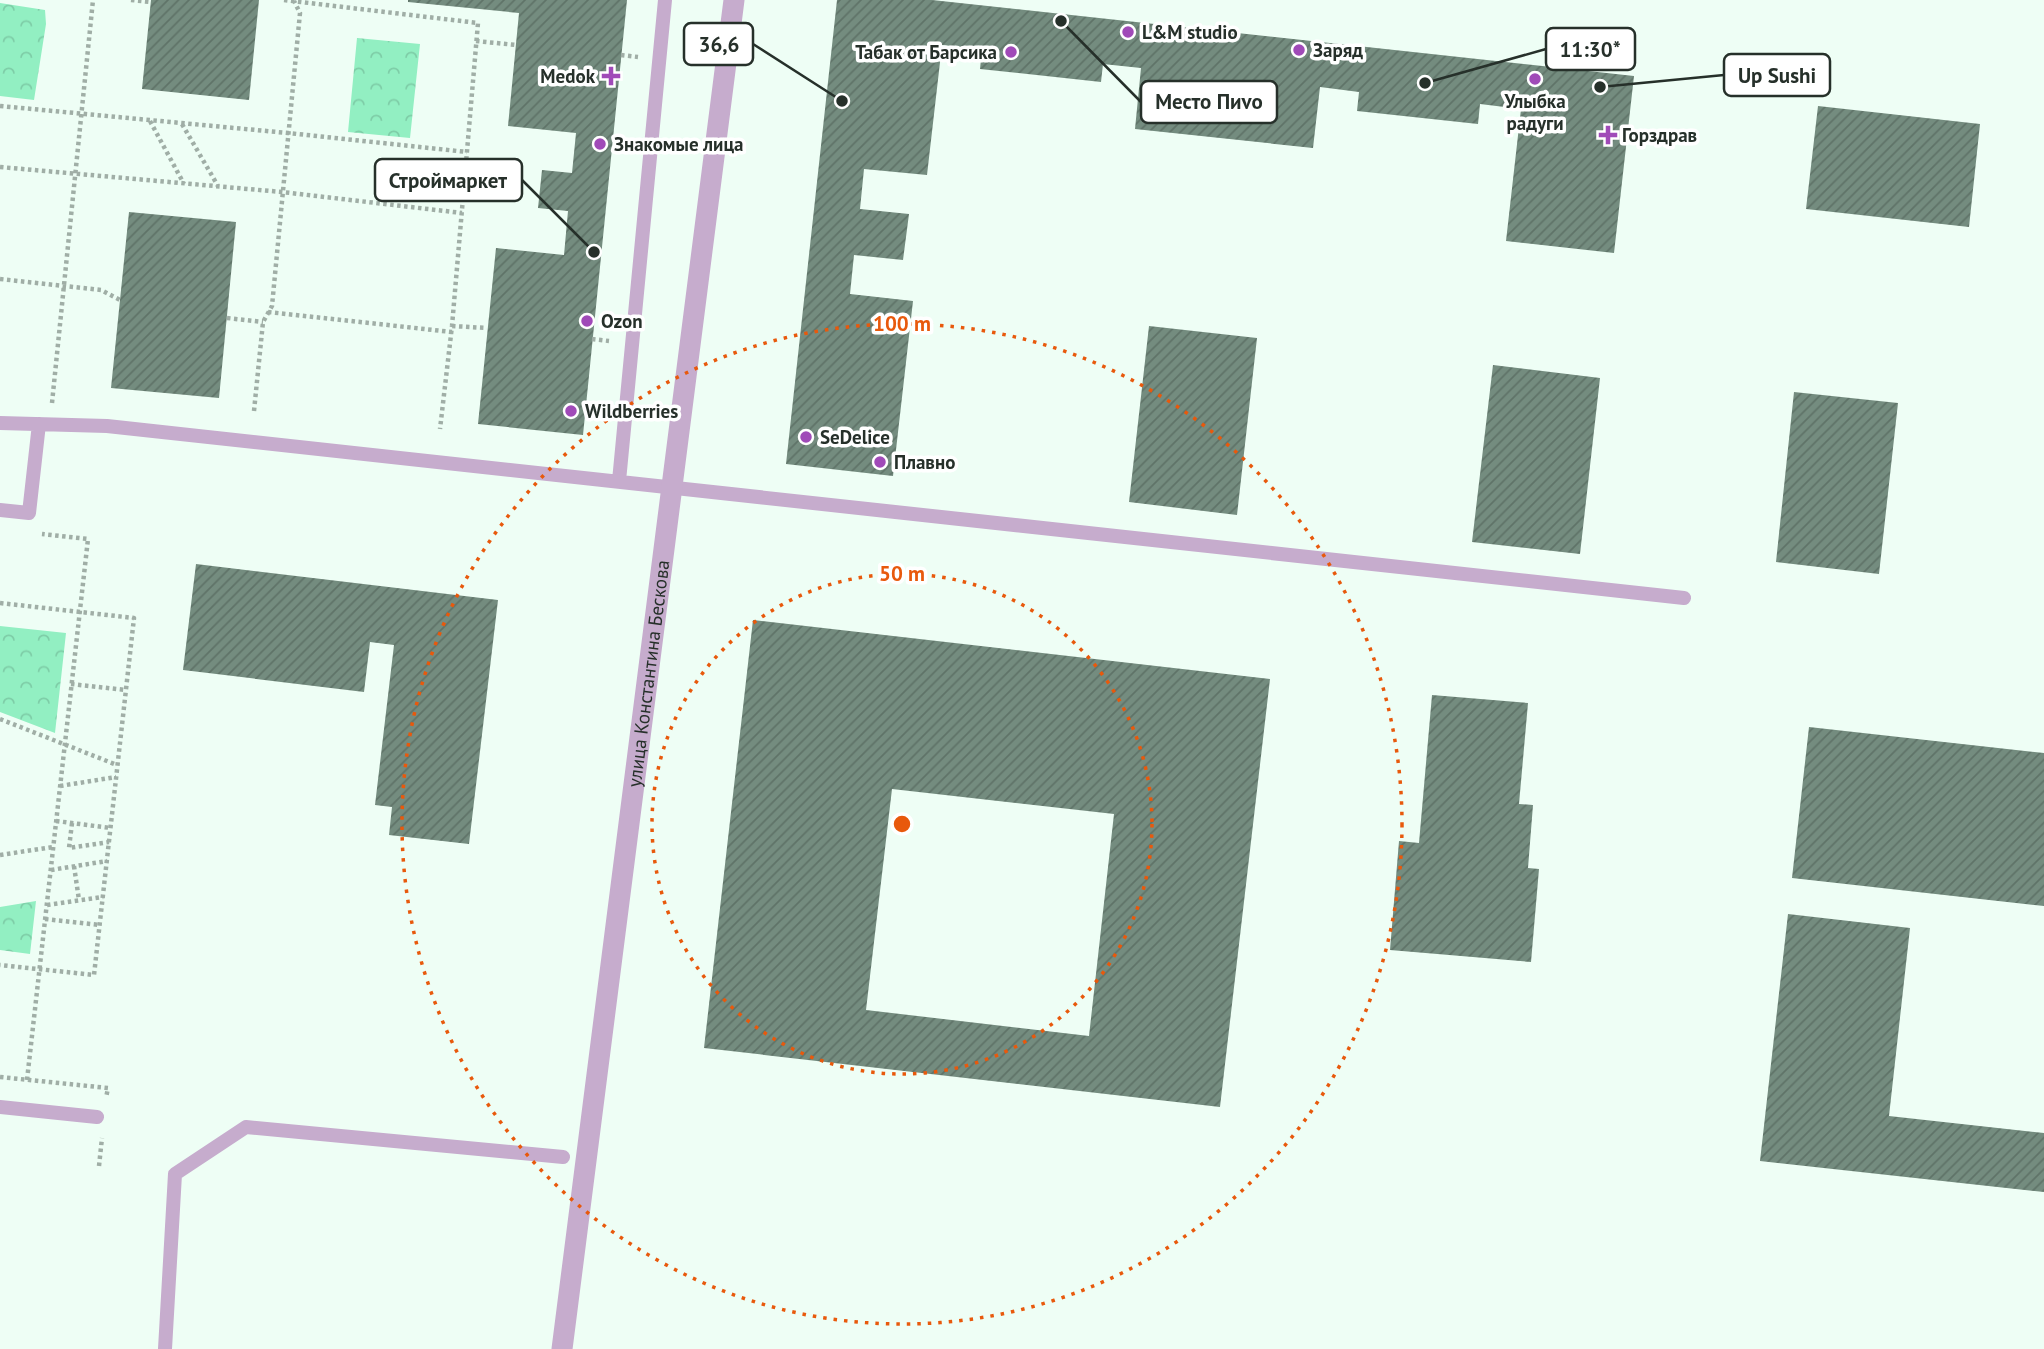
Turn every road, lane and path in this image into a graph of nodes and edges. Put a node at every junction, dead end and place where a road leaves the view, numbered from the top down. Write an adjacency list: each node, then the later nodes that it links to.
1 (93, 0): 11 (path)
2 (131, 0): 7 (path)
3 (285, 0): 4 (path)
4 (293, 0): 8 (path); 14 (path)
5 (665, 0): 35 (lane)
6 (734, 0): 36 (street, улица Константина Бескова)
7 (151, 2)
8 (476, 41): 9 (path); 15 (path)
9 (516, 44)
10 (0, 106): 11 (path)
11 (81, 114): 12 (path); 17 (path)
12 (150, 120): 13 (path); 18 (path)
13 (181, 123): 14 (path); 19 (path)
14 (288, 133): 15 (path); 20 (path)
15 (467, 152): 21 (path)
16 (0, 167): 17 (path)
17 (75, 173): 18 (path); 23 (path)
18 (184, 184): 19 (path)
19 (219, 187): 20 (path)
20 (282, 192): 21 (path); 25 (path)
21 (462, 213): 29 (path)
22 (0, 279): 23 (path)
23 (64, 286): 24 (path); 30 (path)
24 (120, 300)
25 (268, 312): 27 (path); 29 (path)
26 (227, 318): 27 (path)
27 (263, 322): 31 (path)
28 (487, 328): 29 (path)
29 (452, 329): 34 (path)
30 (54, 391)
31 (254, 411)
32 (0, 423): 33 (lane)
33 (39, 424): 35 (lane); 37 (lane)
34 (440, 429)
35 (619, 481): 36 (lane)
36 (672, 488): 39 (lane); 70 (street, улица Константина Бескова)
37 (0, 510)
38 (38, 534): 41 (path)
39 (1684, 598)
40 (0, 603): 41 (path)
41 (79, 612): 42 (path); 43 (path)
42 (71, 684): 43 (path); 45 (path)
43 (126, 690): 46 (path)
44 (0, 719): 45 (path)
45 (65, 745): 46 (path); 48 (path)
46 (117, 765): 47 (path)
47 (116, 777): 48 (path); 51 (path)
48 (60, 786): 49 (path)
49 (56, 821): 50 (path); 53 (path)
50 (72, 823): 51 (path); 52 (path)
51 (111, 828): 52 (path)
52 (109, 842): 55 (path)
53 (53, 847): 54 (path); 57 (path)
54 (0, 855)
55 (107, 861): 56 (path); 58 (path)
56 (74, 866): 57 (path); 59 (path)
57 (51, 870): 60 (path)
58 (103, 897): 59 (path); 62 (path)
59 (79, 900): 60 (path)
60 (47, 905): 61 (path)
61 (45, 919): 62 (path); 64 (path)
62 (100, 925): 64 (path)
63 (0, 965): 64 (path)
64 (40, 970): 65 (path)
65 (27, 1080)
66 (0, 1107): 67 (lane)
67 (97, 1117)
68 (563, 1157): 69 (lane)
69 (165, 1349)
70 (562, 1349)

